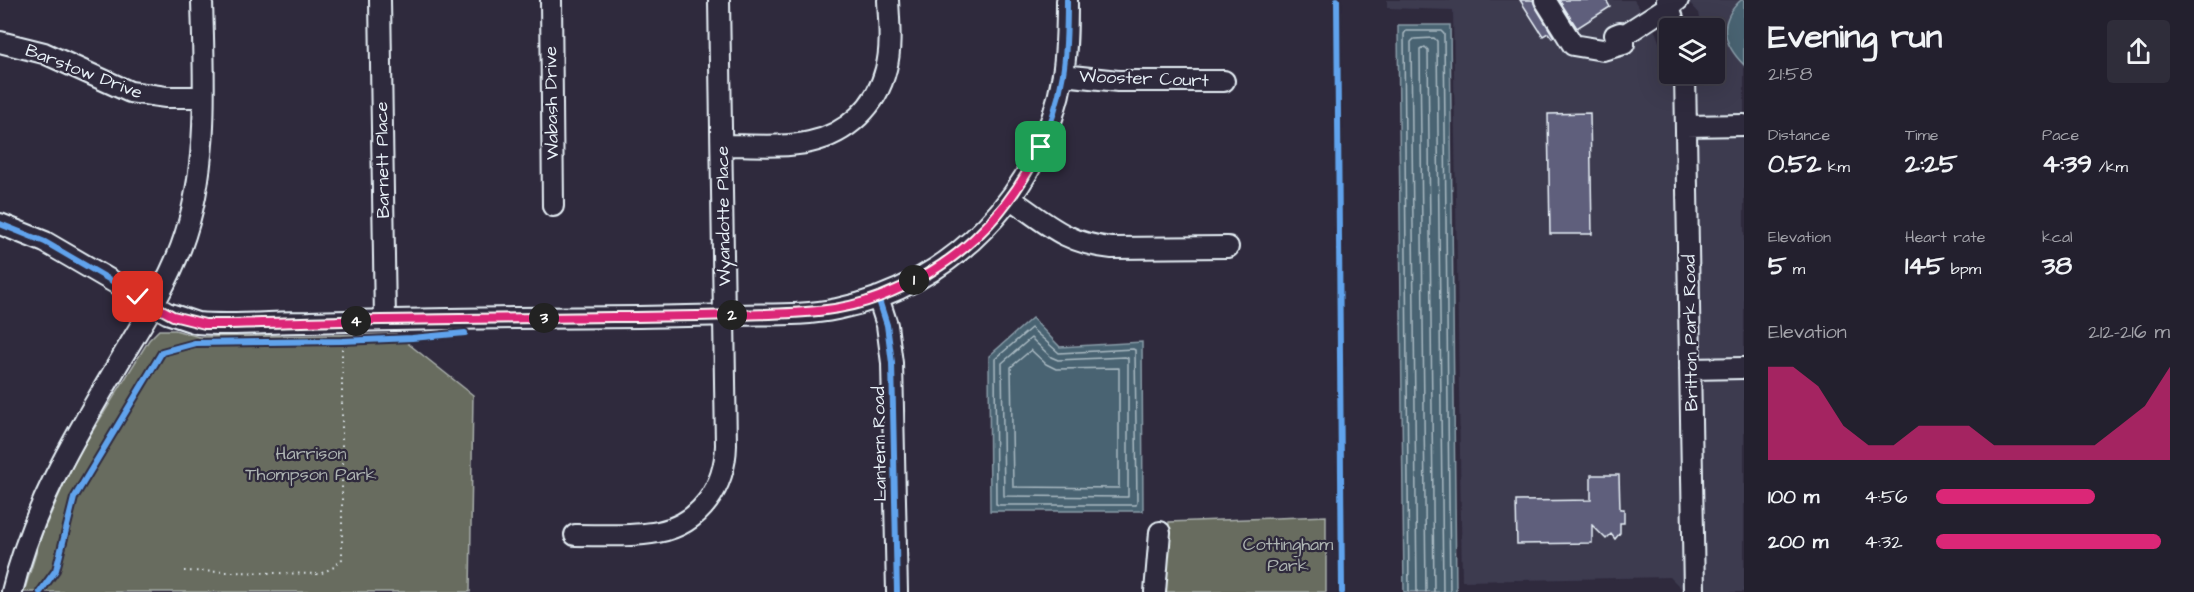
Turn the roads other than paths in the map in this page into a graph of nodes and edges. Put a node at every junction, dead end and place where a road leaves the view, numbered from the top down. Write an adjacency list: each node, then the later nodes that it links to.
1 (202, 0): 14 (street)
2 (380, 0): 25 (street, Barnett Place)
3 (551, 0): 19 (street, Wabash Drive)
4 (719, 0): 17 (street, Wyandotte Place)
5 (888, 0): 17 (street)
6 (1067, 0): 11 (street)
7 (1545, 0): 8 (street)
8 (1672, 2): 9 (street)
9 (1675, 18)
10 (0, 42): 14 (street, Barstow Drive)
11 (1063, 75): 12 (street, Wooster Court); 18 (street)
12 (1224, 81)
13 (1685, 84): 16 (street, Britton Park Road)
14 (203, 97): 23 (street)
15 (1744, 125): 16 (street)
16 (1686, 126): 27 (street, Britton Park Road)
17 (722, 145): 24 (street, Wyandotte Place)
18 (1011, 199): 21 (street); 22 (street)
19 (553, 206)
20 (0, 224): 23 (street)
21 (1228, 247)
22 (878, 297): 24 (street); 31 (street, Lantern Road)
23 (153, 305): 25 (street); 30 (street)
24 (724, 315): 25 (street); 29 (street, Wyandotte Place)
25 (385, 320)
26 (1744, 368): 27 (street)
27 (1690, 369): 33 (street, Britton Park Road)
28 (1160, 532): 32 (street)
29 (575, 535)
30 (12, 592)
31 (897, 592)
32 (1155, 592)
33 (1694, 592)

